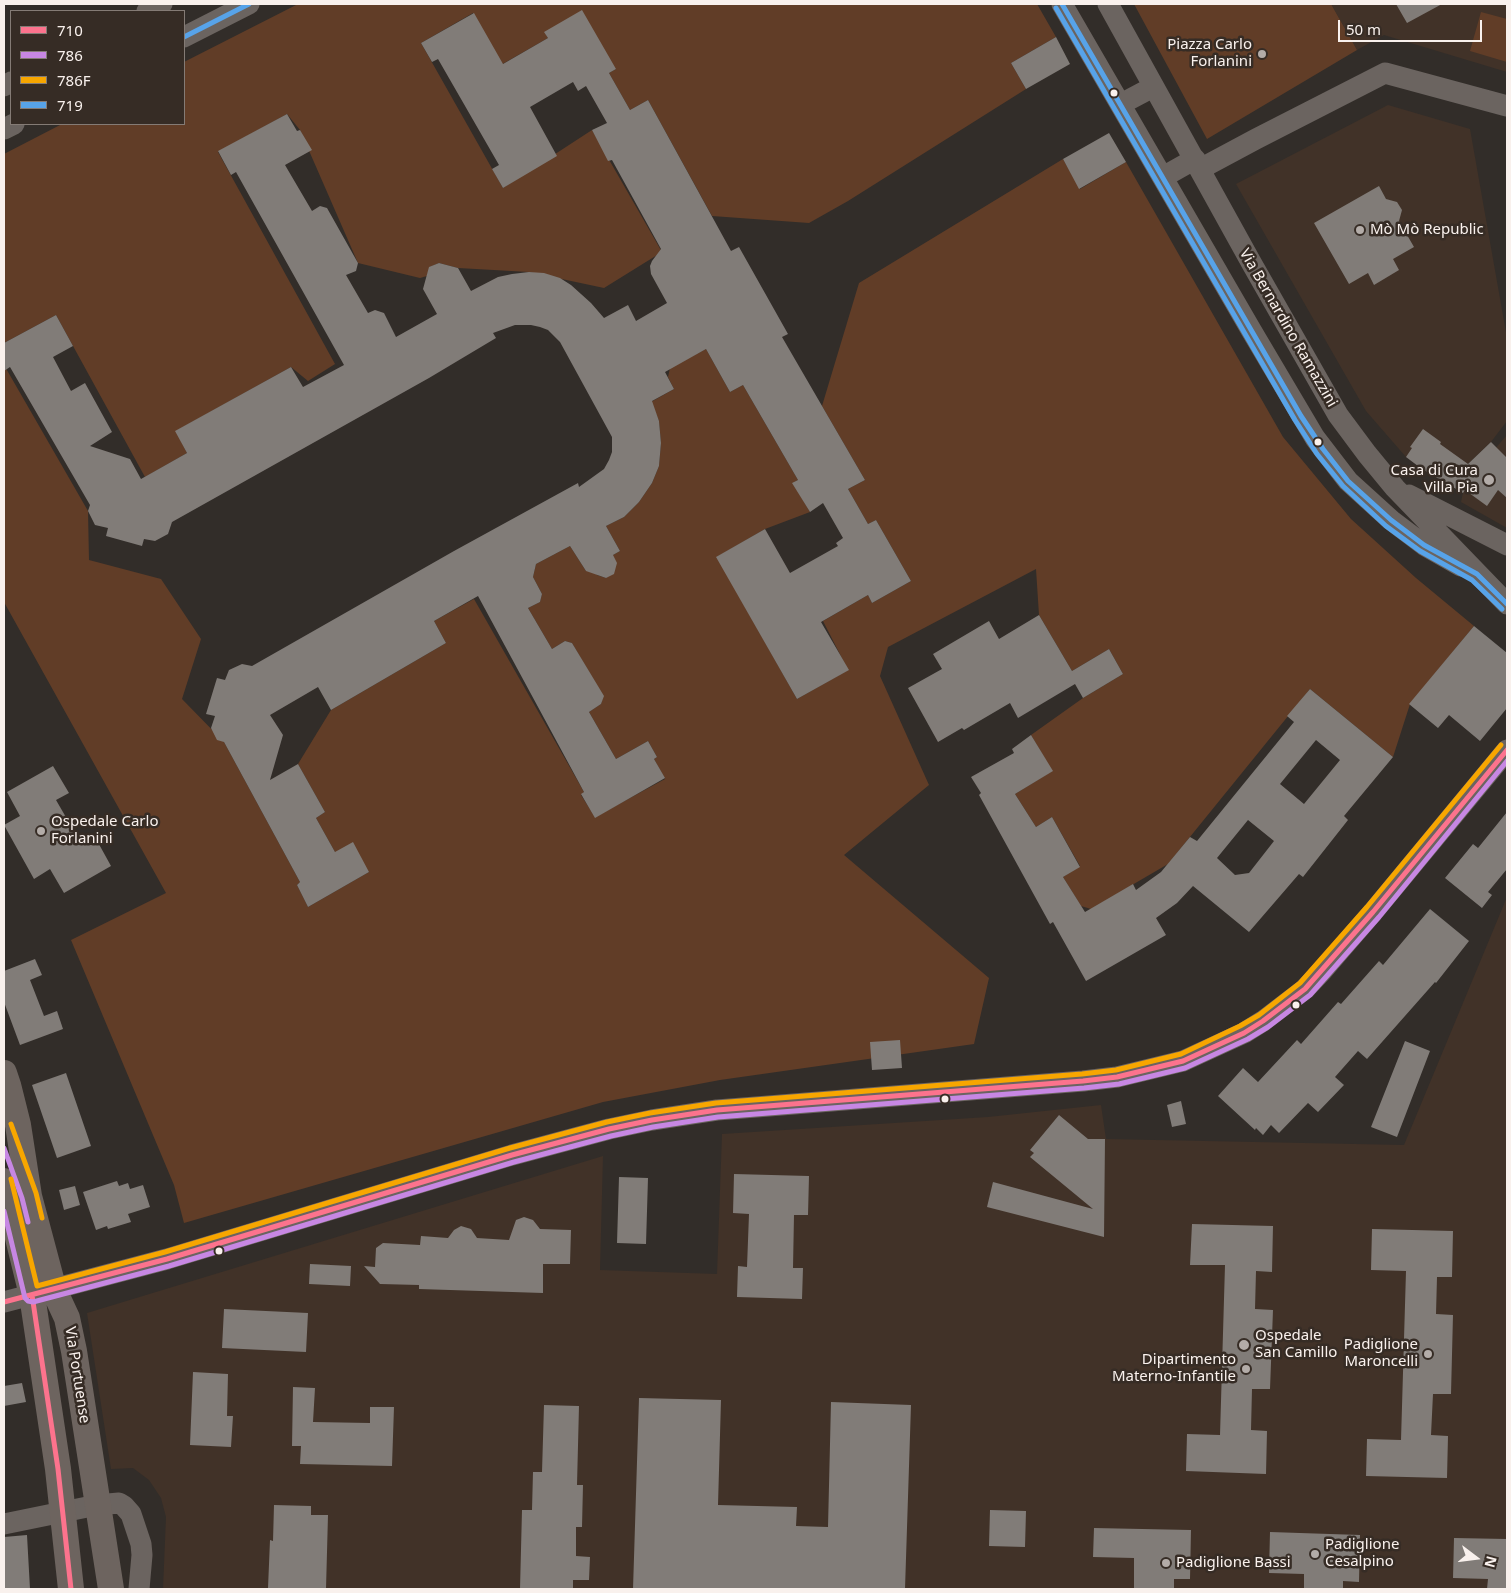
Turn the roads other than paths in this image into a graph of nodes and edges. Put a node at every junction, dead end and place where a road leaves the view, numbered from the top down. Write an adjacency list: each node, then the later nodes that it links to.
1 (162, 4): 5 (street)
2 (249, 4): 6 (street)
3 (1062, 4): 8 (street, Via Bernardino Ramazzini)
4 (1108, 4): 7 (street, Via Bernardino Ramazzini)
5 (149, 10)
6 (185, 36)
7 (1153, 87): 8 (street); 10 (street, Via Bernardino Ramazzini)
8 (1121, 104): 11 (street, Via Bernardino Ramazzini)
9 (1507, 106): 10 (street)
10 (1197, 164): 11 (street); 12 (street, Via Bernardino Ramazzini)
11 (1163, 177): 14 (street, Via Bernardino Ramazzini)
12 (1395, 488): 13 (street, Via Bernardino Ramazzini); 14 (street, Via Bernardino Ramazzini)
13 (1507, 545)
14 (1477, 574): 15 (street, Via Bernardino Ramazzini)
15 (1507, 604)
16 (1507, 750): 19 (street)
17 (4, 1073): 19 (main road, Via Portuense)
18 (4, 1181): 19 (main road, Via Portuense)
19 (42, 1293): 20 (street); 21 (main road, Via Portuense); 21 (main road, Via Portuense)
20 (4, 1302)
21 (81, 1508): 22 (street); 23 (main road, Via Portuense); 24 (main road, Via Portuense); 25 (street)
22 (4, 1524)
23 (71, 1589)
24 (111, 1589)
25 (139, 1589)

